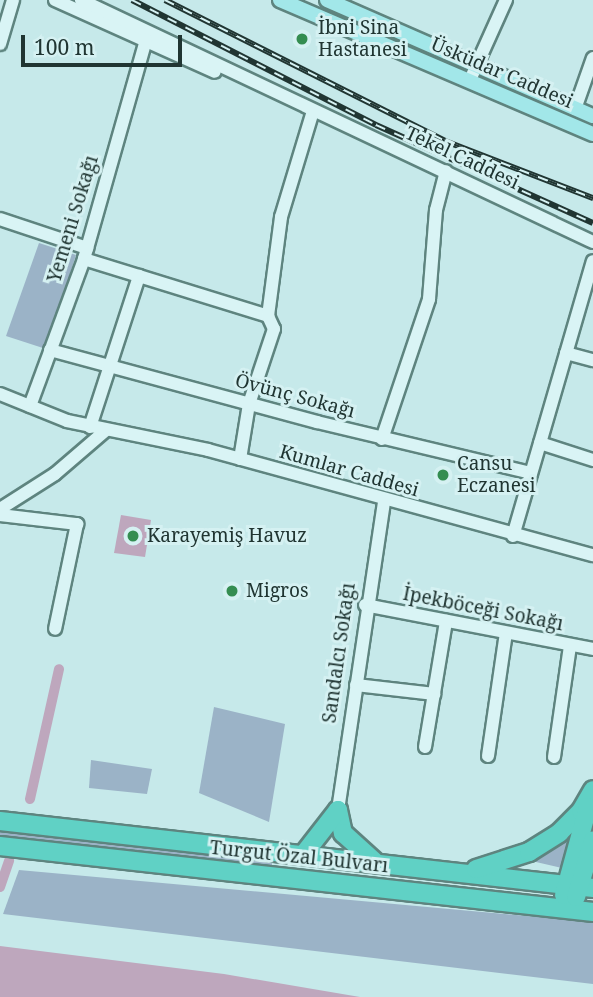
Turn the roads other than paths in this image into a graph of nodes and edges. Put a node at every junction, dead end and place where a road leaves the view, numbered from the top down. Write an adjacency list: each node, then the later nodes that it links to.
1 (13, 0): 8 (street)
2 (55, 0): 7 (street, Tekel Caddesi)
3 (81, 0): 13 (street, Tekel Caddesi)
4 (280, 0): 11 (main road, Üsküdar Caddesi)
5 (327, 0): 10 (main road, Üsküdar Caddesi)
6 (506, 0): 10 (street)
7 (146, 40): 13 (street, Tekel Caddesi); 19 (street, Yemeni Sokağı)
8 (0, 44)
9 (593, 58): 12 (street)
10 (477, 65): 11 (street); 12 (main road, Üsküdar Caddesi)
11 (470, 80): 15 (main road, Üsküdar Caddesi)
12 (575, 109): 14 (main road, Üsküdar Caddesi)
13 (313, 111): 16 (street, Tekel Caddesi); 22 (street)
14 (593, 117)
15 (593, 134)
16 (446, 171): 18 (street, Tekel Caddesi); 32 (street)
17 (0, 219): 19 (street)
18 (593, 242)
19 (85, 254): 21 (street); 23 (street, Yemeni Sokağı)
20 (593, 261): 24 (street)
21 (139, 276): 22 (street); 26 (street)
22 (268, 316): 28 (street)
23 (50, 350): 26 (street, Övünç Sokağı); 29 (street, Yemeni Sokağı)
24 (566, 353): 25 (street); 33 (street)
25 (593, 360)
26 (110, 364): 28 (street, Övünç Sokağı); 30 (street)
27 (0, 394): 29 (street, Kumlar Caddesi)
28 (249, 404): 32 (street, Övünç Sokağı); 34 (street)
29 (30, 406): 30 (street, Kumlar Caddesi)
30 (90, 427): 31 (street, Kumlar Caddesi)
31 (101, 435): 34 (street, Kumlar Caddesi); 38 (street)
32 (382, 439): 36 (street, Övünç Sokağı)
33 (540, 443): 35 (street); 36 (street)
34 (240, 459): 37 (street, Kumlar Caddesi)
35 (593, 460)
36 (531, 473): 40 (street)
37 (383, 501): 40 (street, Kumlar Caddesi); 42 (street, Sandalcı Sokağı)
38 (4, 506)
39 (0, 515): 44 (street)
40 (513, 536): 41 (street, Kumlar Caddesi)
41 (593, 555)
42 (365, 606): 43 (street, İpekböceği Sokağı); 48 (street, Sandalcı Sokağı)
43 (446, 621): 45 (street, İpekböceği Sokağı); 49 (street)
44 (55, 629)
45 (506, 633): 46 (street, İpekböceği Sokağı); 51 (street)
46 (570, 646): 47 (street, İpekböceği Sokağı); 52 (street)
47 (593, 649)
48 (356, 685): 49 (street); 54 (street, Sandalcı Sokağı)
49 (434, 694): 50 (street)
50 (425, 747)
51 (488, 756)
52 (554, 757)
53 (593, 790): 60 (highway); 61 (highway)
54 (338, 810): 58 (highway); 59 (highway)
55 (0, 821): 58 (highway, Turgut Özal Bulvarı)
56 (593, 841): 61 (highway)
57 (0, 846): 62 (highway, Turgut Özal Bulvarı)
58 (303, 855): 59 (highway, Turgut Özal Bulvarı)
59 (381, 864): 60 (highway, Turgut Özal Bulvarı)
60 (461, 872): 61 (highway, Turgut Özal Bulvarı)
61 (580, 886): 62 (highway)
62 (567, 908): 63 (highway, Turgut Özal Bulvarı)
63 (593, 912)

